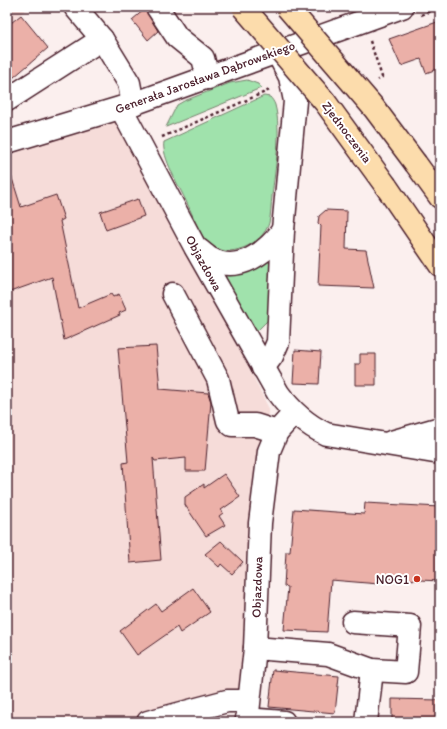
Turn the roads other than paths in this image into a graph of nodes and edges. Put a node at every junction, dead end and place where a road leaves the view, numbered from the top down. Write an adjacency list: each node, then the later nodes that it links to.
1 (75, 7): 6 (street, Objazdowa)
2 (157, 7): 8 (street)
3 (243, 7): 15 (main road, Zjednoczenia, bridge)
4 (287, 7): 12 (main road, bridge)
5 (402, 7): 7 (street, Generała Jarosława Dąbrowskiego)
6 (102, 39): 9 (street); 10 (street, Objazdowa)
7 (277, 52): 8 (street, Generała Jarosława Dąbrowskiego); 13 (street)
8 (208, 78): 10 (street, Generała Jarosława Dąbrowskiego)
9 (7, 100)
10 (127, 106): 11 (street, Generała Jarosława Dąbrowskiego); 14 (street, Objazdowa)
11 (7, 142)
12 (440, 197)
13 (283, 230): 14 (street); 17 (street)
14 (195, 247): 17 (street, Objazdowa)
15 (440, 265)
16 (173, 294): 20 (street)
17 (263, 368): 18 (street, Objazdowa)
18 (294, 413): 20 (street, Objazdowa); 21 (street, Objazdowa)
19 (440, 428): 21 (street, Objazdowa)
20 (276, 432): 24 (street, Objazdowa)
21 (388, 443): 22 (street, Objazdowa)
22 (440, 453)
23 (353, 622): 25 (street)
24 (255, 648): 25 (street); 26 (street, Objazdowa)
25 (372, 670): 29 (street)
26 (247, 714): 27 (street); 28 (street)
27 (148, 722)
28 (284, 722)
29 (366, 722)

